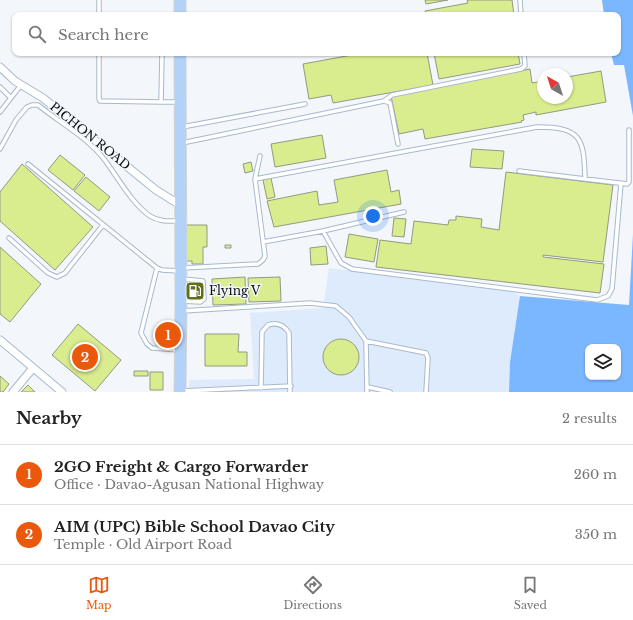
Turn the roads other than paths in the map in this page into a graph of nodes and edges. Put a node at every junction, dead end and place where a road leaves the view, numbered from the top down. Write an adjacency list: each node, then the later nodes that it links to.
1 (181, 0): 5 (main road)
2 (520, 0): 6 (lane)
3 (99, 1): 4 (lane)
4 (99, 12)
5 (180, 12)
6 (521, 12)
7 (99, 56): 16 (lane)
8 (162, 56): 16 (lane)
9 (180, 56): 17 (main road)
10 (524, 56): 15 (lane)
11 (0, 67): 12 (street, PICHON ROAD)
12 (21, 84): 14 (lane); 31 (street, PICHON ROAD)
13 (0, 87): 14 (lane)
14 (11, 98): 19 (lane)
15 (384, 101): 22 (lane); 23 (lane)
16 (161, 102): 17 (lane)
17 (180, 102): 20 (main road)
18 (306, 104): 20 (lane)
19 (0, 112)
20 (181, 127): 22 (main road)
21 (629, 130): 30 (lane)
22 (181, 143): 31 (main road)
23 (398, 144)
24 (0, 149): 33 (lane)
25 (260, 156): 29 (lane)
26 (28, 164): 34 (lane)
27 (519, 171): 28 (lane)
28 (585, 178): 29 (lane); 30 (lane)
29 (255, 179): 37 (lane)
30 (621, 184): 35 (lane)
31 (180, 205): 33 (main road)
32 (404, 212): 35 (lane)
33 (180, 221): 39 (main road)
34 (103, 225): 36 (lane); 38 (lane)
35 (323, 231): 37 (lane)
36 (9, 238)
37 (263, 242): 39 (lane)
38 (157, 268): 39 (lane); 43 (lane)
39 (181, 273): 40 (main road); 40 (lane)
40 (181, 306): 42 (lane); 43 (main road)
41 (0, 340): 44 (street)
42 (366, 341): 46 (lane); 55 (lane)
43 (180, 351): 51 (main road)
44 (33, 368): 49 (street); 50 (street)
45 (291, 386): 47 (lane); 47 (lane); 52 (lane)
46 (368, 387): 53 (lane); 54 (lane)
47 (261, 388): 48 (lane)
48 (246, 391): 51 (lane)
49 (13, 392)
50 (62, 392)
51 (180, 392)
52 (290, 392)
53 (367, 392)
54 (390, 392)
55 (426, 392)

